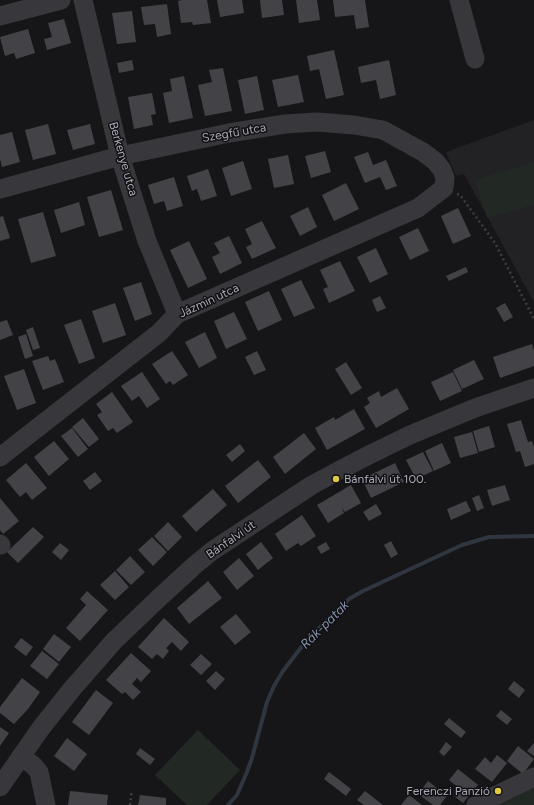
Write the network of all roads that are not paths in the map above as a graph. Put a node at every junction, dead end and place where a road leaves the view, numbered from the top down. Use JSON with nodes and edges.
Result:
{"nodes":[{"id":1,"x":61,"y":0,"type":"edge"},
{"id":2,"x":83,"y":0,"type":"edge"},
{"id":3,"x":459,"y":0,"type":"edge"},
{"id":4,"x":0,"y":16,"type":"edge"},
{"id":5,"x":475,"y":59,"type":"dead end"},
{"id":6,"x":120,"y":156,"type":"junction"},
{"id":7,"x":444,"y":188,"type":"joint"},
{"id":8,"x":0,"y":189,"type":"edge"},
{"id":9,"x":177,"y":314,"type":"junction"},
{"id":10,"x":534,"y":388,"type":"edge"},
{"id":11,"x":0,"y":457,"type":"edge"},
{"id":12,"x":21,"y":756,"type":"junction"},
{"id":13,"x":534,"y":776,"type":"edge"},
{"id":14,"x":0,"y":787,"type":"edge"},
{"id":15,"x":46,"y":805,"type":"edge"},
{"id":16,"x":476,"y":805,"type":"edge"}],
"edges":[{"from":1,"to":4,"type":"street"},
{"from":2,"to":6,"type":"street","name":"Berkenye utca"},
{"from":3,"to":5,"type":"street"},
{"from":6,"to":7,"type":"street","name":"Szegfű utca"},
{"from":6,"to":8,"type":"street","name":"Szegfű utca"},
{"from":6,"to":9,"type":"street","name":"Berkenye utca"},
{"from":7,"to":9,"type":"street","name":"Jázmin utca"},
{"from":9,"to":11,"type":"street","name":"Jázmin utca"},
{"from":10,"to":12,"type":"street","name":"Bánfalvi út"},
{"from":12,"to":14,"type":"street","name":"Bánfalvi út"},
{"from":12,"to":15,"type":"street"},
{"from":13,"to":16,"type":"street"}]}
